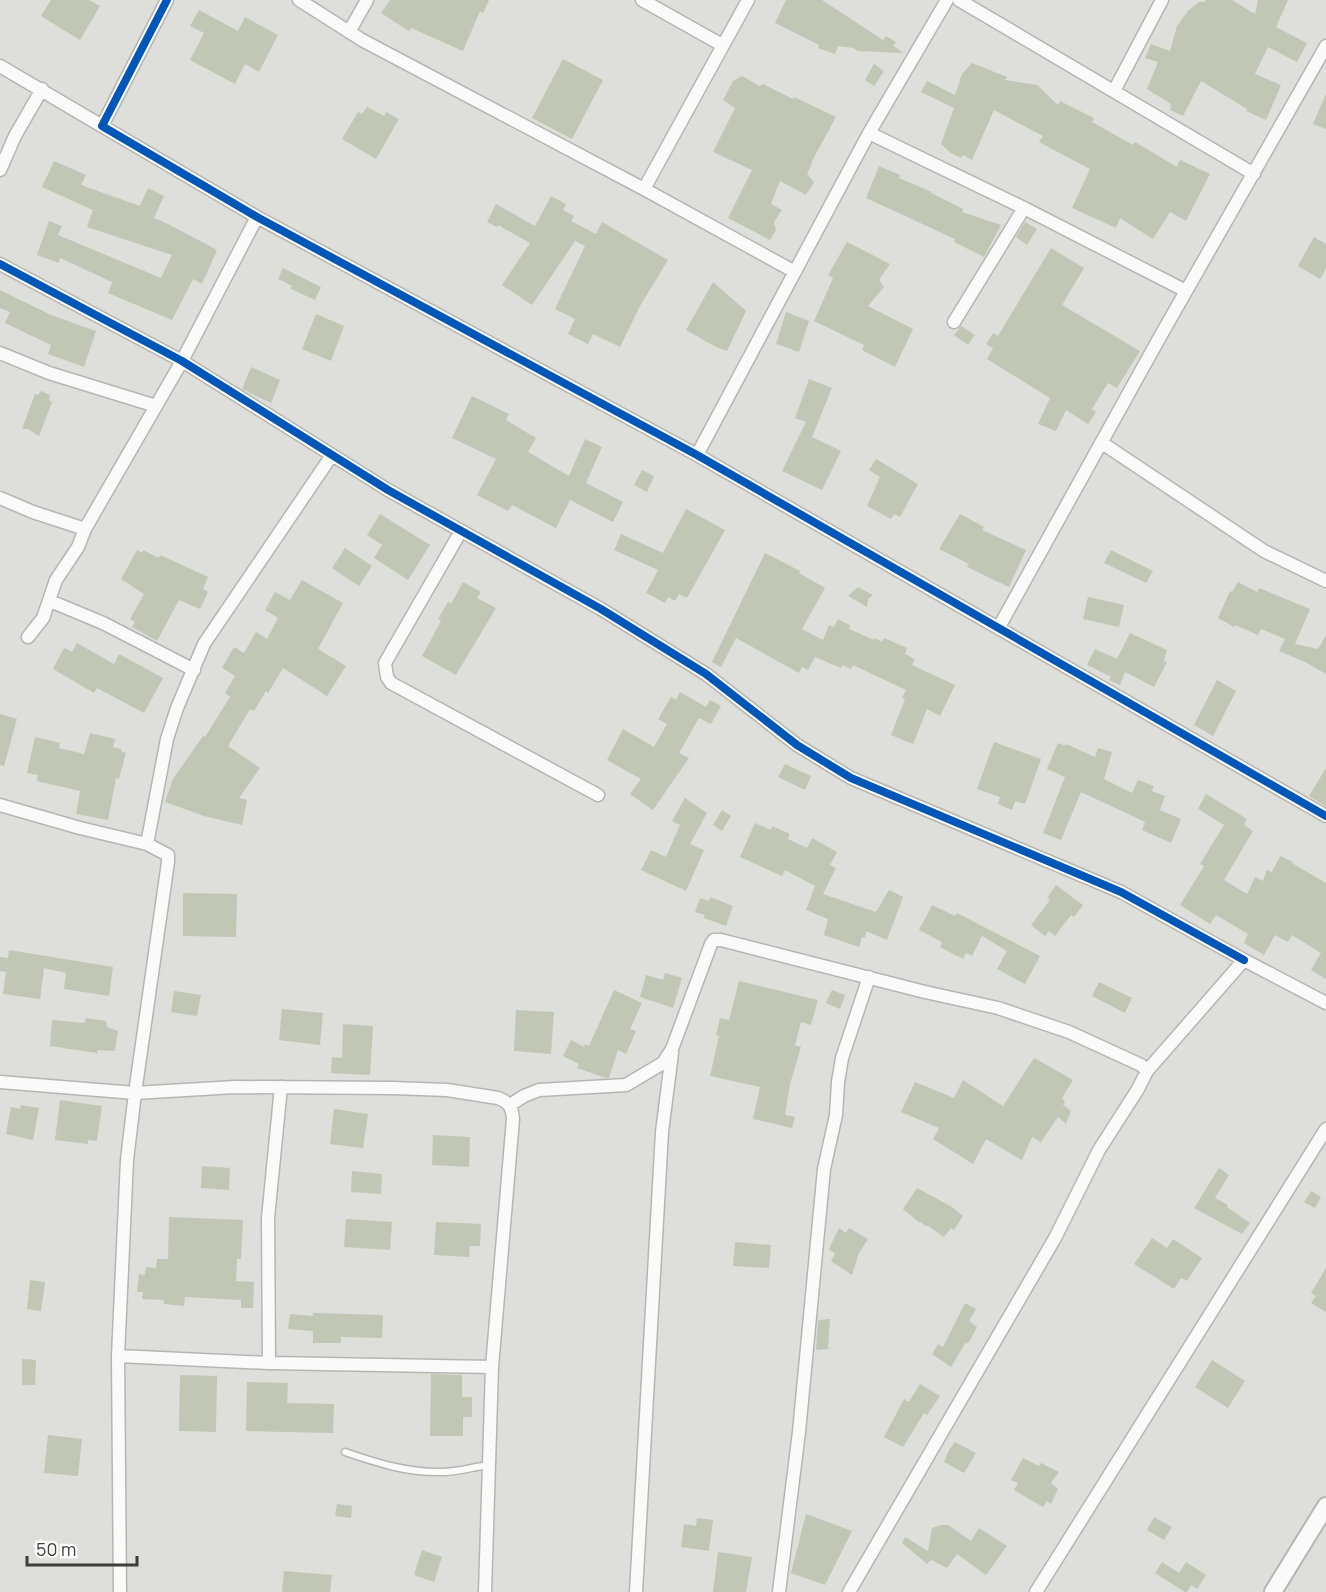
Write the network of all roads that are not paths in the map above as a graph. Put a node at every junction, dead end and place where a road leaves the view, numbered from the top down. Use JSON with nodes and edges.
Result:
{"nodes":[{"id":1,"x":167,"y":0,"type":"edge"},
{"id":2,"x":299,"y":0,"type":"edge"},
{"id":3,"x":367,"y":0,"type":"edge"},
{"id":4,"x":642,"y":0,"type":"edge"},
{"id":5,"x":748,"y":0,"type":"edge"},
{"id":6,"x":947,"y":0,"type":"edge"},
{"id":7,"x":959,"y":0,"type":"edge"},
{"id":8,"x":1162,"y":0,"type":"edge"},
{"id":9,"x":349,"y":32,"type":"junction"},
{"id":10,"x":722,"y":45,"type":"junction"},
{"id":11,"x":1325,"y":49,"type":"edge"},
{"id":12,"x":0,"y":66,"type":"edge"},
{"id":13,"x":42,"y":89,"type":"junction"},
{"id":14,"x":1114,"y":91,"type":"junction"},
{"id":15,"x":102,"y":126,"type":"junction"},
{"id":16,"x":869,"y":133,"type":"junction"},
{"id":17,"x":0,"y":171,"type":"edge"},
{"id":18,"x":1254,"y":174,"type":"junction"},
{"id":19,"x":644,"y":189,"type":"junction"},
{"id":20,"x":1024,"y":208,"type":"junction"},
{"id":21,"x":257,"y":217,"type":"junction"},
{"id":22,"x":0,"y":264,"type":"edge"},
{"id":23,"x":795,"y":272,"type":"junction"},
{"id":24,"x":1186,"y":291,"type":"junction"},
{"id":25,"x":954,"y":322,"type":"dead end"},
{"id":26,"x":0,"y":353,"type":"edge"},
{"id":27,"x":182,"y":361,"type":"junction"},
{"id":28,"x":156,"y":406,"type":"junction"},
{"id":29,"x":1102,"y":443,"type":"junction"},
{"id":30,"x":332,"y":455,"type":"junction"},
{"id":31,"x":697,"y":455,"type":"junction"},
{"id":32,"x":0,"y":498,"type":"edge"},
{"id":33,"x":84,"y":529,"type":"junction"},
{"id":34,"x":461,"y":531,"type":"junction"},
{"id":35,"x":1326,"y":580,"type":"edge"},
{"id":36,"x":50,"y":601,"type":"junction"},
{"id":37,"x":999,"y":627,"type":"junction"},
{"id":38,"x":28,"y":637,"type":"dead end"},
{"id":39,"x":194,"y":670,"type":"junction"},
{"id":40,"x":598,"y":795,"type":"dead end"},
{"id":41,"x":0,"y":805,"type":"edge"},
{"id":42,"x":1326,"y":816,"type":"edge"},
{"id":43,"x":147,"y":844,"type":"junction"},
{"id":44,"x":1244,"y":960,"type":"junction"},
{"id":45,"x":869,"y":977,"type":"junction"},
{"id":46,"x":1326,"y":1003,"type":"edge"},
{"id":47,"x":672,"y":1049,"type":"junction"},
{"id":48,"x":1147,"y":1071,"type":"junction"},
{"id":49,"x":0,"y":1082,"type":"edge"},
{"id":50,"x":281,"y":1087,"type":"junction"},
{"id":51,"x":135,"y":1093,"type":"junction"},
{"id":52,"x":510,"y":1105,"type":"junction"},
{"id":53,"x":1326,"y":1129,"type":"edge"},
{"id":54,"x":118,"y":1356,"type":"junction"},
{"id":55,"x":269,"y":1363,"type":"junction"},
{"id":56,"x":492,"y":1367,"type":"junction"},
{"id":57,"x":345,"y":1452,"type":"dead end"},
{"id":58,"x":489,"y":1464,"type":"junction"},
{"id":59,"x":1326,"y":1506,"type":"edge"},
{"id":60,"x":120,"y":1592,"type":"edge"},
{"id":61,"x":485,"y":1592,"type":"edge"},
{"id":62,"x":636,"y":1592,"type":"edge"},
{"id":63,"x":779,"y":1592,"type":"edge"},
{"id":64,"x":849,"y":1592,"type":"edge"},
{"id":65,"x":1036,"y":1592,"type":"edge"},
{"id":66,"x":1273,"y":1592,"type":"edge"}],
"edges":[{"from":1,"to":15,"type":"street"},
{"from":2,"to":9,"type":"street"},
{"from":3,"to":9,"type":"street"},
{"from":4,"to":10,"type":"street"},
{"from":5,"to":10,"type":"street"},
{"from":6,"to":16,"type":"street"},
{"from":7,"to":14,"type":"street"},
{"from":8,"to":14,"type":"street"},
{"from":9,"to":19,"type":"street"},
{"from":10,"to":19,"type":"street"},
{"from":11,"to":18,"type":"street"},
{"from":12,"to":13,"type":"street"},
{"from":13,"to":15,"type":"street"},
{"from":13,"to":17,"type":"street"},
{"from":14,"to":18,"type":"street"},
{"from":15,"to":21,"type":"street"},
{"from":16,"to":20,"type":"street"},
{"from":16,"to":23,"type":"street"},
{"from":18,"to":24,"type":"street"},
{"from":19,"to":23,"type":"street"},
{"from":20,"to":24,"type":"street"},
{"from":20,"to":25,"type":"street"},
{"from":21,"to":27,"type":"street"},
{"from":21,"to":31,"type":"street"},
{"from":22,"to":27,"type":"street"},
{"from":23,"to":31,"type":"street"},
{"from":24,"to":29,"type":"street"},
{"from":26,"to":28,"type":"street"},
{"from":27,"to":28,"type":"street"},
{"from":27,"to":30,"type":"street"},
{"from":28,"to":33,"type":"street"},
{"from":29,"to":35,"type":"street"},
{"from":29,"to":37,"type":"street"},
{"from":30,"to":34,"type":"street"},
{"from":30,"to":39,"type":"street"},
{"from":31,"to":37,"type":"street"},
{"from":32,"to":33,"type":"street"},
{"from":33,"to":36,"type":"street"},
{"from":34,"to":40,"type":"street"},
{"from":34,"to":44,"type":"street"},
{"from":36,"to":38,"type":"street"},
{"from":36,"to":39,"type":"street"},
{"from":37,"to":42,"type":"street"},
{"from":39,"to":43,"type":"street"},
{"from":41,"to":43,"type":"street"},
{"from":43,"to":51,"type":"street"},
{"from":44,"to":46,"type":"street"},
{"from":44,"to":48,"type":"street"},
{"from":45,"to":47,"type":"street"},
{"from":45,"to":48,"type":"street"},
{"from":45,"to":63,"type":"street"},
{"from":47,"to":52,"type":"street"},
{"from":47,"to":62,"type":"street"},
{"from":48,"to":64,"type":"street"},
{"from":49,"to":51,"type":"street"},
{"from":50,"to":51,"type":"street"},
{"from":50,"to":52,"type":"street"},
{"from":50,"to":55,"type":"street"},
{"from":51,"to":54,"type":"street"},
{"from":52,"to":56,"type":"street"},
{"from":53,"to":65,"type":"street"},
{"from":54,"to":55,"type":"street"},
{"from":54,"to":60,"type":"street"},
{"from":55,"to":56,"type":"street"},
{"from":56,"to":58,"type":"street"},
{"from":57,"to":58,"type":"lane"},
{"from":58,"to":61,"type":"street"},
{"from":59,"to":66,"type":"street"}]}
